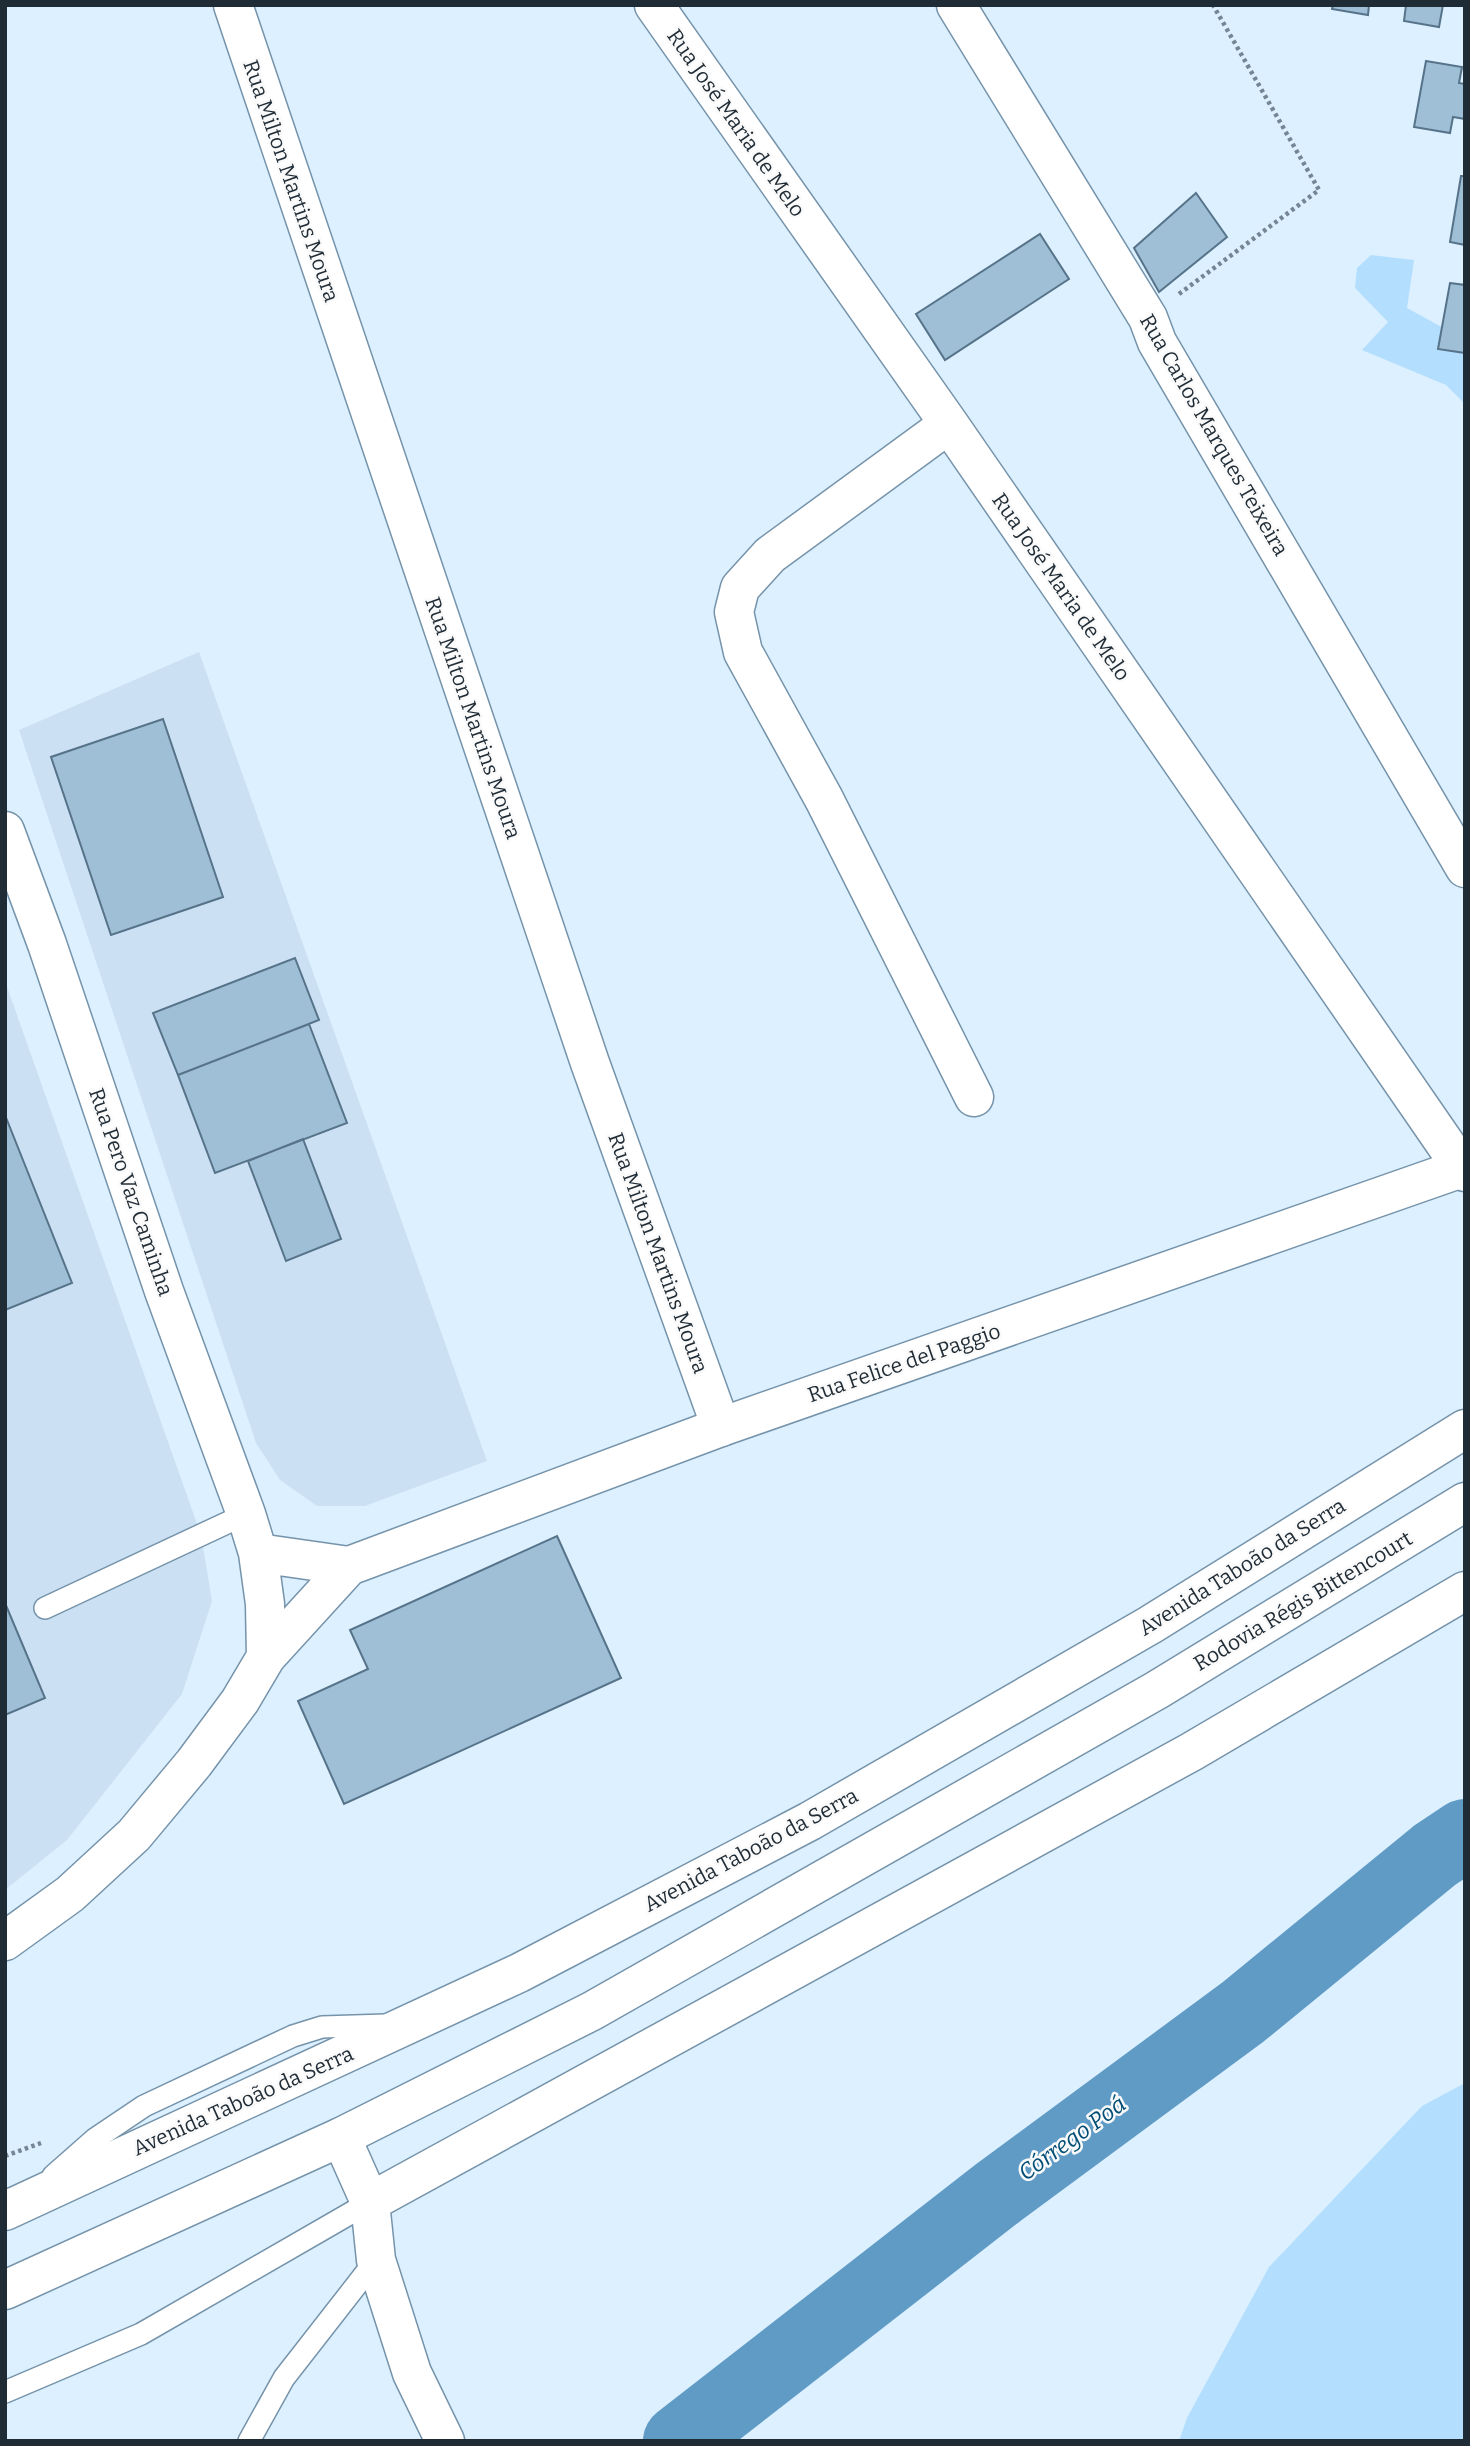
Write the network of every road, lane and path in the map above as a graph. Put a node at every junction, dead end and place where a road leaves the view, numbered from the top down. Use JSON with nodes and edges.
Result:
{"nodes":[{"id":1,"x":233,"y":5,"type":"edge"},
{"id":2,"x":654,"y":5,"type":"edge"},
{"id":3,"x":956,"y":5,"type":"edge"},
{"id":4,"x":1213,"y":5,"type":"edge"},
{"id":5,"x":1147,"y":318,"type":"junction"},
{"id":6,"x":949,"y":424,"type":"junction"},
{"id":7,"x":1455,"y":825,"type":"edge"},
{"id":8,"x":5,"y":832,"type":"edge"},
{"id":9,"x":1465,"y":868,"type":"edge"},
{"id":10,"x":974,"y":1097,"type":"dead end"},
{"id":11,"x":1463,"y":1170,"type":"edge"},
{"id":12,"x":721,"y":1427,"type":"junction"},
{"id":13,"x":1465,"y":1429,"type":"edge"},
{"id":14,"x":1457,"y":1507,"type":"edge"},
{"id":15,"x":246,"y":1514,"type":"junction"},
{"id":16,"x":258,"y":1553,"type":"junction"},
{"id":17,"x":349,"y":1566,"type":"junction"},
{"id":18,"x":1465,"y":1591,"type":"edge"},
{"id":19,"x":45,"y":1608,"type":"dead end"},
{"id":20,"x":266,"y":1657,"type":"junction"},
{"id":21,"x":5,"y":1941,"type":"edge"},
{"id":22,"x":341,"y":2137,"type":"junction"},
{"id":23,"x":370,"y":2202,"type":"junction"},
{"id":24,"x":11,"y":2209,"type":"edge"},
{"id":25,"x":376,"y":2260,"type":"junction"},
{"id":26,"x":5,"y":2290,"type":"edge"},
{"id":27,"x":5,"y":2392,"type":"edge"},
{"id":28,"x":249,"y":2441,"type":"edge"},
{"id":29,"x":445,"y":2441,"type":"edge"}],
"edges":[{"from":1,"to":12,"type":"main road","name":"Rua Milton Martins Moura"},
{"from":2,"to":6,"type":"main road","name":"Rua José Maria de Melo"},
{"from":3,"to":5,"type":"main road","name":"Rua Carlos Marques Teixeira"},
{"from":4,"to":5,"type":"path"},
{"from":5,"to":7,"type":"main road","name":"Rua Carlos Marques Teixeira"},
{"from":6,"to":10,"type":"main road"},
{"from":6,"to":11,"type":"main road","name":"Rua José Maria de Melo"},
{"from":7,"to":9,"type":"main road","name":"Rua Carlos Marques Teixeira"},
{"from":8,"to":15,"type":"main road","name":"Rua Pero Vaz Caminha"},
{"from":11,"to":12,"type":"main road","name":"Rua Felice del Paggio"},
{"from":12,"to":17,"type":"main road","name":"Rua Felice del Paggio"},
{"from":13,"to":24,"type":"main road","name":"Avenida Taboão da Serra"},
{"from":14,"to":22,"type":"main road","name":"Rodovia Régis Bittencourt"},
{"from":15,"to":16,"type":"main road","name":"Rua Pero Vaz Caminha"},
{"from":15,"to":19,"type":"lane"},
{"from":16,"to":17,"type":"main road"},
{"from":16,"to":20,"type":"main road","name":"Rua Pero Vaz Caminha"},
{"from":17,"to":20,"type":"main road"},
{"from":18,"to":23,"type":"main road"},
{"from":20,"to":21,"type":"main road"},
{"from":22,"to":23,"type":"main road"},
{"from":22,"to":26,"type":"main road"},
{"from":23,"to":25,"type":"main road"},
{"from":23,"to":27,"type":"lane"},
{"from":25,"to":28,"type":"lane"},
{"from":25,"to":29,"type":"main road"}]}
